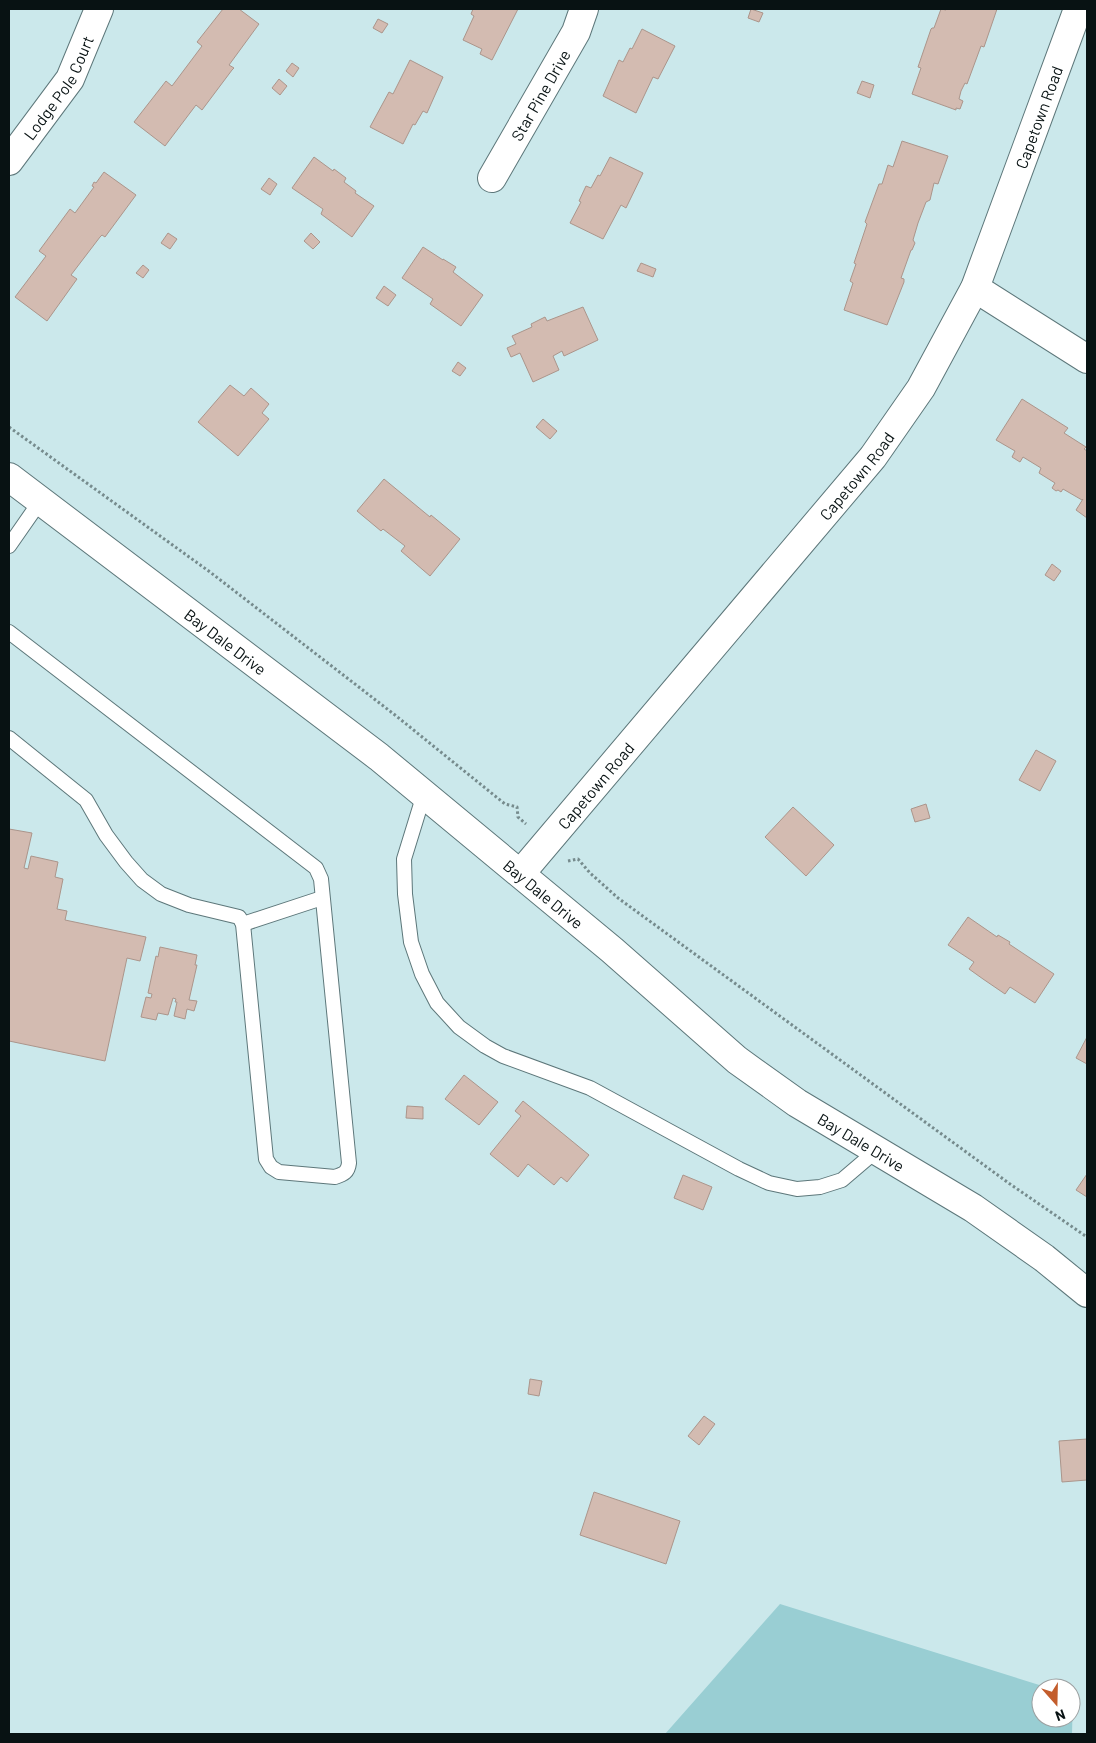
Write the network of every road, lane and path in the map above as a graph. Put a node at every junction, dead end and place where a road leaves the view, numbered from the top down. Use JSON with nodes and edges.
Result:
{"nodes":[{"id":1,"x":99,"y":9,"type":"edge"},
{"id":2,"x":584,"y":9,"type":"edge"},
{"id":3,"x":1078,"y":9,"type":"edge"},
{"id":4,"x":9,"y":162,"type":"edge"},
{"id":5,"x":492,"y":178,"type":"dead end"},
{"id":6,"x":975,"y":288,"type":"junction"},
{"id":7,"x":1087,"y":359,"type":"edge"},
{"id":8,"x":9,"y":477,"type":"edge"},
{"id":9,"x":41,"y":500,"type":"junction"},
{"id":10,"x":9,"y":546,"type":"edge"},
{"id":11,"x":9,"y":632,"type":"edge"},
{"id":12,"x":9,"y":738,"type":"edge"},
{"id":13,"x":424,"y":794,"type":"junction"},
{"id":14,"x":521,"y":873,"type":"junction"},
{"id":15,"x":322,"y":898,"type":"junction"},
{"id":16,"x":243,"y":924,"type":"junction"},
{"id":17,"x":876,"y":1151,"type":"junction"},
{"id":18,"x":1087,"y":1293,"type":"edge"}],
"edges":[{"from":1,"to":4,"type":"street","name":"Lodge Pole Court"},
{"from":2,"to":5,"type":"street","name":"Star Pine Drive"},
{"from":3,"to":6,"type":"street","name":"Capetown Road"},
{"from":6,"to":7,"type":"street"},
{"from":6,"to":14,"type":"street","name":"Capetown Road"},
{"from":8,"to":9,"type":"street","name":"Bay Dale Drive"},
{"from":9,"to":10,"type":"lane"},
{"from":9,"to":13,"type":"street","name":"Bay Dale Drive"},
{"from":11,"to":15,"type":"lane"},
{"from":12,"to":16,"type":"lane"},
{"from":13,"to":14,"type":"street","name":"Bay Dale Drive"},
{"from":13,"to":17,"type":"lane"},
{"from":14,"to":17,"type":"street","name":"Bay Dale Drive"},
{"from":15,"to":16,"type":"lane"},
{"from":15,"to":16,"type":"lane"},
{"from":17,"to":18,"type":"street","name":"Bay Dale Drive"}]}
